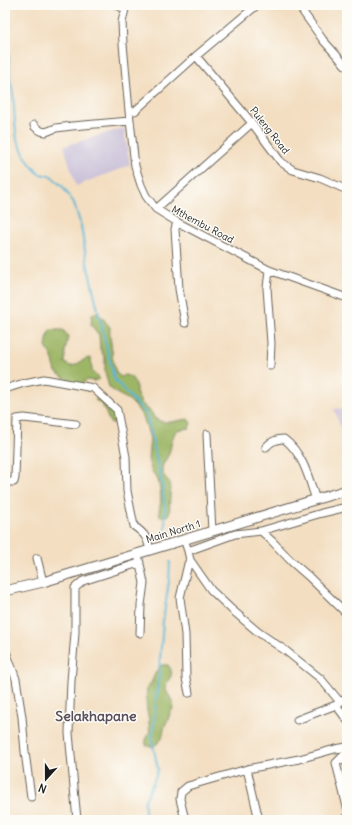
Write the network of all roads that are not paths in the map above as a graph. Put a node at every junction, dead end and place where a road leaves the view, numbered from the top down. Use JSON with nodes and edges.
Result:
{"nodes":[{"id":1,"x":117,"y":5,"type":"edge"},
{"id":2,"x":257,"y":5,"type":"edge"},
{"id":3,"x":298,"y":5,"type":"edge"},
{"id":4,"x":126,"y":7,"type":"edge"},
{"id":5,"x":196,"y":56,"type":"junction"},
{"id":6,"x":347,"y":67,"type":"edge"},
{"id":7,"x":129,"y":111,"type":"junction"},
{"id":8,"x":130,"y":121,"type":"junction"},
{"id":9,"x":252,"y":123,"type":"junction"},
{"id":10,"x":34,"y":125,"type":"dead end"},
{"id":11,"x":347,"y":190,"type":"edge"},
{"id":12,"x":156,"y":209,"type":"junction"},
{"id":13,"x":177,"y":222,"type":"junction"},
{"id":14,"x":269,"y":270,"type":"junction"},
{"id":15,"x":347,"y":298,"type":"edge"},
{"id":16,"x":185,"y":323,"type":"dead end"},
{"id":17,"x":270,"y":366,"type":"dead end"},
{"id":18,"x":5,"y":389,"type":"edge"},
{"id":19,"x":76,"y":424,"type":"dead end"},
{"id":20,"x":208,"y":434,"type":"dead end"},
{"id":21,"x":266,"y":447,"type":"dead end"},
{"id":22,"x":5,"y":482,"type":"edge"},
{"id":23,"x":347,"y":490,"type":"edge"},
{"id":24,"x":316,"y":500,"type":"junction"},
{"id":25,"x":347,"y":506,"type":"edge"},
{"id":26,"x":212,"y":531,"type":"junction"},
{"id":27,"x":261,"y":532,"type":"junction"},
{"id":28,"x":184,"y":539,"type":"junction"},
{"id":29,"x":150,"y":550,"type":"junction"},
{"id":30,"x":188,"y":551,"type":"junction"},
{"id":31,"x":139,"y":553,"type":"junction"},
{"id":32,"x":37,"y":558,"type":"dead end"},
{"id":33,"x":190,"y":560,"type":"junction"},
{"id":34,"x":139,"y":563,"type":"junction"},
{"id":35,"x":43,"y":582,"type":"junction"},
{"id":36,"x":5,"y":591,"type":"edge"},
{"id":37,"x":347,"y":614,"type":"edge"},
{"id":38,"x":140,"y":633,"type":"dead end"},
{"id":39,"x":5,"y":649,"type":"edge"},
{"id":40,"x":188,"y":693,"type":"dead end"},
{"id":41,"x":341,"y":702,"type":"edge"},
{"id":42,"x":296,"y":720,"type":"dead end"},
{"id":43,"x":347,"y":720,"type":"edge"},
{"id":44,"x":347,"y":748,"type":"edge"},
{"id":45,"x":347,"y":752,"type":"edge"},
{"id":46,"x":344,"y":760,"type":"edge"},
{"id":47,"x":247,"y":769,"type":"junction"},
{"id":48,"x":31,"y":797,"type":"dead end"},
{"id":49,"x":347,"y":807,"type":"edge"},
{"id":50,"x":347,"y":817,"type":"edge"},
{"id":51,"x":77,"y":820,"type":"edge"},
{"id":52,"x":185,"y":820,"type":"edge"},
{"id":53,"x":259,"y":820,"type":"edge"},
{"id":54,"x":346,"y":820,"type":"edge"}],
"edges":[{"from":1,"to":4,"type":"street"},
{"from":2,"to":5,"type":"street"},
{"from":3,"to":6,"type":"street"},
{"from":4,"to":7,"type":"street","name":"Mthembu Road"},
{"from":5,"to":7,"type":"street"},
{"from":5,"to":9,"type":"street","name":"Puleng Road"},
{"from":7,"to":8,"type":"street","name":"Mthembu Road"},
{"from":8,"to":10,"type":"street"},
{"from":8,"to":12,"type":"street","name":"Mthembu Road"},
{"from":9,"to":11,"type":"street","name":"Puleng Road"},
{"from":9,"to":12,"type":"street"},
{"from":12,"to":13,"type":"street","name":"Mthembu Road"},
{"from":13,"to":14,"type":"street","name":"Mthembu Road"},
{"from":13,"to":16,"type":"street"},
{"from":14,"to":15,"type":"street","name":"Mthembu Road"},
{"from":14,"to":17,"type":"street"},
{"from":18,"to":29,"type":"street"},
{"from":19,"to":22,"type":"street"},
{"from":20,"to":26,"type":"street"},
{"from":21,"to":24,"type":"street"},
{"from":23,"to":24,"type":"main road","name":"Main North 1"},
{"from":24,"to":26,"type":"main road","name":"Main North 1"},
{"from":25,"to":27,"type":"street"},
{"from":26,"to":28,"type":"main road","name":"Main North 1"},
{"from":27,"to":30,"type":"street"},
{"from":27,"to":37,"type":"street"},
{"from":28,"to":29,"type":"main road","name":"Main North 1"},
{"from":28,"to":30,"type":"street"},
{"from":29,"to":31,"type":"main road","name":"Main North 1"},
{"from":30,"to":33,"type":"street"},
{"from":31,"to":34,"type":"street"},
{"from":31,"to":35,"type":"main road","name":"Main North 1"},
{"from":32,"to":35,"type":"street"},
{"from":33,"to":40,"type":"street"},
{"from":33,"to":41,"type":"street"},
{"from":34,"to":38,"type":"street"},
{"from":34,"to":51,"type":"street"},
{"from":35,"to":36,"type":"main road","name":"Main North 1"},
{"from":39,"to":48,"type":"street"},
{"from":41,"to":42,"type":"street"},
{"from":41,"to":43,"type":"street"},
{"from":44,"to":47,"type":"street"},
{"from":45,"to":46,"type":"street"},
{"from":46,"to":49,"type":"street"},
{"from":47,"to":52,"type":"street"},
{"from":47,"to":53,"type":"street"},
{"from":50,"to":54,"type":"street"}]}
